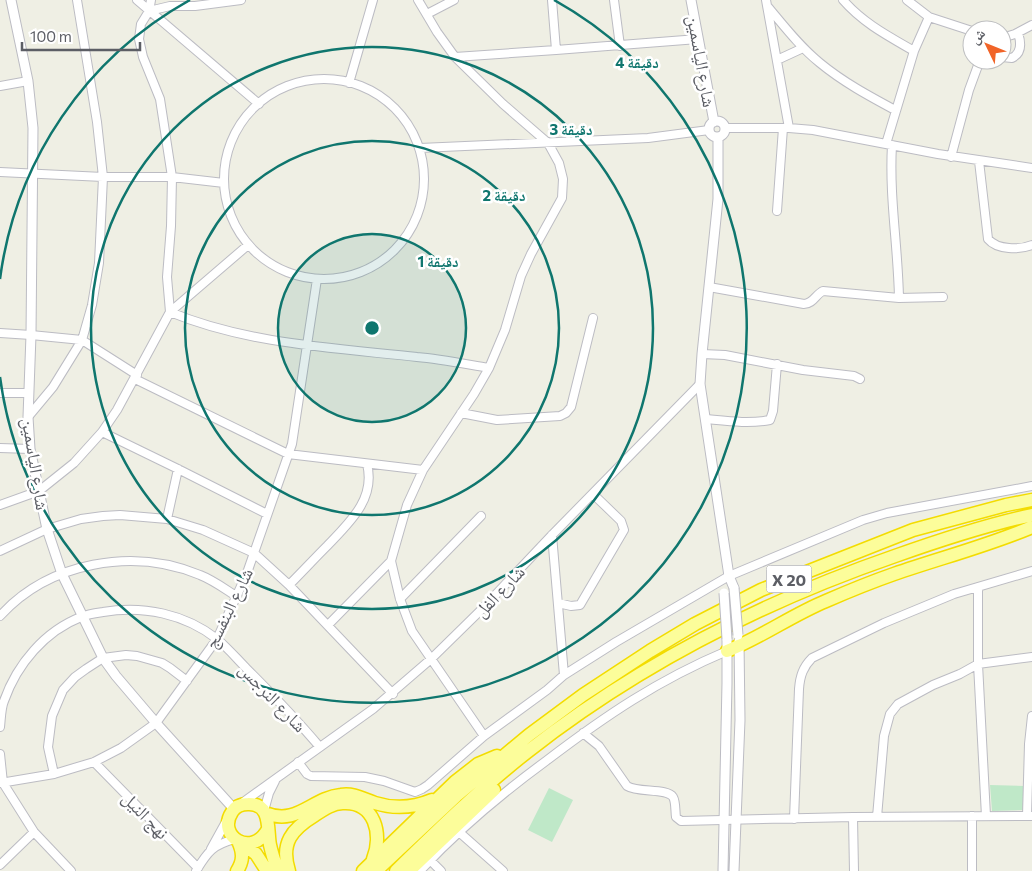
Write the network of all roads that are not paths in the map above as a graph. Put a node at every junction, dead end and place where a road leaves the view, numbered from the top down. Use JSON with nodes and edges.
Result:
{"nodes":[{"id":1,"x":11,"y":0,"type":"edge"},
{"id":2,"x":77,"y":0,"type":"edge"},
{"id":3,"x":137,"y":0,"type":"edge"},
{"id":4,"x":151,"y":0,"type":"edge"},
{"id":5,"x":241,"y":0,"type":"edge"},
{"id":6,"x":373,"y":0,"type":"edge"},
{"id":7,"x":418,"y":0,"type":"edge"},
{"id":8,"x":454,"y":0,"type":"edge"},
{"id":9,"x":552,"y":0,"type":"edge"},
{"id":10,"x":614,"y":0,"type":"edge"},
{"id":11,"x":691,"y":0,"type":"edge"},
{"id":12,"x":843,"y":0,"type":"edge"},
{"id":13,"x":907,"y":0,"type":"edge"},
{"id":14,"x":767,"y":3,"type":"edge"},
{"id":15,"x":149,"y":11,"type":"junction"},
{"id":16,"x":427,"y":14,"type":"junction"},
{"id":17,"x":929,"y":17,"type":"junction"},
{"id":18,"x":1032,"y":25,"type":"edge"},
{"id":19,"x":962,"y":28,"type":"edge"},
{"id":20,"x":1018,"y":33,"type":"junction"},
{"id":21,"x":1012,"y":35,"type":"edge"},
{"id":22,"x":698,"y":39,"type":"junction"},
{"id":23,"x":620,"y":46,"type":"junction"},
{"id":24,"x":803,"y":48,"type":"junction"},
{"id":25,"x":556,"y":50,"type":"junction"},
{"id":26,"x":914,"y":51,"type":"junction"},
{"id":27,"x":455,"y":57,"type":"junction"},
{"id":28,"x":1012,"y":58,"type":"edge"},
{"id":29,"x":778,"y":60,"type":"junction"},
{"id":30,"x":977,"y":70,"type":"edge"},
{"id":31,"x":28,"y":81,"type":"junction"},
{"id":32,"x":350,"y":82,"type":"junction"},
{"id":33,"x":0,"y":86,"type":"edge"},
{"id":34,"x":259,"y":104,"type":"junction"},
{"id":35,"x":895,"y":110,"type":"junction"},
{"id":36,"x":714,"y":122,"type":"junction"},
{"id":37,"x":725,"y":128,"type":"junction"},
{"id":38,"x":786,"y":128,"type":"junction"},
{"id":39,"x":709,"y":130,"type":"junction"},
{"id":40,"x":718,"y":137,"type":"junction"},
{"id":41,"x":548,"y":143,"type":"junction"},
{"id":42,"x":889,"y":144,"type":"junction"},
{"id":43,"x":420,"y":148,"type":"junction"},
{"id":44,"x":951,"y":157,"type":"junction"},
{"id":45,"x":979,"y":161,"type":"junction"},
{"id":46,"x":1032,"y":168,"type":"edge"},
{"id":47,"x":0,"y":172,"type":"edge"},
{"id":48,"x":34,"y":174,"type":"junction"},
{"id":49,"x":104,"y":176,"type":"junction"},
{"id":50,"x":172,"y":177,"type":"junction"},
{"id":51,"x":224,"y":184,"type":"junction"},
{"id":52,"x":777,"y":210,"type":"dead end"},
{"id":53,"x":248,"y":245,"type":"junction"},
{"id":54,"x":1032,"y":245,"type":"edge"},
{"id":55,"x":317,"y":279,"type":"junction"},
{"id":56,"x":709,"y":287,"type":"junction"},
{"id":57,"x":943,"y":297,"type":"dead end"},
{"id":58,"x":899,"y":298,"type":"junction"},
{"id":59,"x":170,"y":312,"type":"junction"},
{"id":60,"x":593,"y":318,"type":"dead end"},
{"id":61,"x":0,"y":333,"type":"edge"},
{"id":62,"x":31,"y":335,"type":"junction"},
{"id":63,"x":82,"y":340,"type":"junction"},
{"id":64,"x":307,"y":345,"type":"junction"},
{"id":65,"x":702,"y":354,"type":"junction"},
{"id":66,"x":777,"y":364,"type":"junction"},
{"id":67,"x":489,"y":368,"type":"junction"},
{"id":68,"x":136,"y":377,"type":"junction"},
{"id":69,"x":860,"y":379,"type":"dead end"},
{"id":70,"x":700,"y":384,"type":"junction"},
{"id":71,"x":0,"y":393,"type":"edge"},
{"id":72,"x":28,"y":393,"type":"junction"},
{"id":73,"x":461,"y":413,"type":"junction"},
{"id":74,"x":28,"y":417,"type":"junction"},
{"id":75,"x":705,"y":419,"type":"junction"},
{"id":76,"x":102,"y":432,"type":"junction"},
{"id":77,"x":0,"y":448,"type":"edge"},
{"id":78,"x":30,"y":449,"type":"junction"},
{"id":79,"x":288,"y":454,"type":"junction"},
{"id":80,"x":367,"y":464,"type":"junction"},
{"id":81,"x":178,"y":468,"type":"junction"},
{"id":82,"x":423,"y":470,"type":"junction"},
{"id":83,"x":1032,"y":486,"type":"edge"},
{"id":84,"x":39,"y":491,"type":"junction"},
{"id":85,"x":593,"y":494,"type":"junction"},
{"id":86,"x":1032,"y":500,"type":"edge"},
{"id":87,"x":0,"y":505,"type":"edge"},
{"id":88,"x":267,"y":514,"type":"junction"},
{"id":89,"x":1032,"y":515,"type":"edge"},
{"id":90,"x":481,"y":516,"type":"dead end"},
{"id":91,"x":167,"y":519,"type":"junction"},
{"id":92,"x":1032,"y":526,"type":"edge"},
{"id":93,"x":47,"y":529,"type":"junction"},
{"id":94,"x":552,"y":535,"type":"junction"},
{"id":95,"x":0,"y":551,"type":"edge"},
{"id":96,"x":254,"y":552,"type":"junction"},
{"id":97,"x":391,"y":561,"type":"junction"},
{"id":98,"x":1032,"y":571,"type":"edge"},
{"id":99,"x":62,"y":574,"type":"junction"},
{"id":100,"x":729,"y":576,"type":"junction"},
{"id":101,"x":289,"y":585,"type":"junction"},
{"id":102,"x":978,"y":587,"type":"junction"},
{"id":103,"x":236,"y":596,"type":"junction"},
{"id":104,"x":400,"y":599,"type":"junction"},
{"id":105,"x":558,"y":603,"type":"junction"},
{"id":106,"x":0,"y":616,"type":"edge"},
{"id":107,"x":82,"y":616,"type":"junction"},
{"id":108,"x":328,"y":625,"type":"junction"},
{"id":109,"x":217,"y":639,"type":"junction"},
{"id":110,"x":733,"y":643,"type":"junction"},
{"id":111,"x":1032,"y":657,"type":"edge"},
{"id":112,"x":103,"y":658,"type":"junction"},
{"id":113,"x":431,"y":659,"type":"junction"},
{"id":114,"x":978,"y":664,"type":"junction"},
{"id":115,"x":564,"y":675,"type":"junction"},
{"id":116,"x":187,"y":681,"type":"junction"},
{"id":117,"x":392,"y":694,"type":"junction"},
{"id":118,"x":604,"y":697,"type":"junction"},
{"id":119,"x":2,"y":701,"type":"edge"},
{"id":120,"x":1032,"y":716,"type":"edge"},
{"id":121,"x":156,"y":723,"type":"junction"},
{"id":122,"x":0,"y":727,"type":"edge"},
{"id":123,"x":583,"y":733,"type":"junction"},
{"id":124,"x":484,"y":736,"type":"junction"},
{"id":125,"x":319,"y":746,"type":"junction"},
{"id":126,"x":506,"y":752,"type":"junction"},
{"id":127,"x":0,"y":754,"type":"edge"},
{"id":128,"x":94,"y":762,"type":"junction"},
{"id":129,"x":298,"y":762,"type":"junction"},
{"id":130,"x":54,"y":774,"type":"junction"},
{"id":131,"x":280,"y":776,"type":"junction"},
{"id":132,"x":2,"y":783,"type":"edge"},
{"id":133,"x":442,"y":793,"type":"junction"},
{"id":134,"x":235,"y":810,"type":"junction"},
{"id":135,"x":264,"y":812,"type":"junction"},
{"id":136,"x":972,"y":816,"type":"junction"},
{"id":137,"x":986,"y":816,"type":"junction"},
{"id":138,"x":1030,"y":816,"type":"edge"},
{"id":139,"x":853,"y":817,"type":"junction"},
{"id":140,"x":877,"y":817,"type":"junction"},
{"id":141,"x":794,"y":819,"type":"junction"},
{"id":142,"x":723,"y":820,"type":"junction"},
{"id":143,"x":735,"y":820,"type":"junction"},
{"id":144,"x":268,"y":829,"type":"junction"},
{"id":145,"x":34,"y":832,"type":"junction"},
{"id":146,"x":459,"y":832,"type":"junction"},
{"id":147,"x":238,"y":841,"type":"junction"},
{"id":148,"x":209,"y":853,"type":"junction"},
{"id":149,"x":430,"y":860,"type":"junction"},
{"id":150,"x":0,"y":863,"type":"edge"},
{"id":151,"x":374,"y":866,"type":"edge"},
{"id":152,"x":197,"y":870,"type":"edge"},
{"id":153,"x":71,"y":871,"type":"edge"},
{"id":154,"x":237,"y":871,"type":"edge"},
{"id":155,"x":267,"y":871,"type":"edge"},
{"id":156,"x":278,"y":871,"type":"edge"},
{"id":157,"x":289,"y":871,"type":"edge"},
{"id":158,"x":363,"y":871,"type":"edge"},
{"id":159,"x":396,"y":871,"type":"edge"},
{"id":160,"x":409,"y":871,"type":"edge"},
{"id":161,"x":420,"y":871,"type":"edge"},
{"id":162,"x":441,"y":871,"type":"edge"},
{"id":163,"x":503,"y":871,"type":"edge"},
{"id":164,"x":722,"y":871,"type":"edge"},
{"id":165,"x":734,"y":871,"type":"edge"},
{"id":166,"x":854,"y":871,"type":"edge"},
{"id":167,"x":972,"y":871,"type":"edge"}],
"edges":[{"from":1,"to":31,"type":"street","name":"شارع الياسمين"},
{"from":2,"to":49,"type":"street"},
{"from":3,"to":15,"type":"street"},
{"from":4,"to":15,"type":"street"},
{"from":5,"to":15,"type":"street"},
{"from":6,"to":32,"type":"street"},
{"from":7,"to":16,"type":"street"},
{"from":8,"to":16,"type":"street"},
{"from":9,"to":25,"type":"street"},
{"from":10,"to":23,"type":"street"},
{"from":11,"to":22,"type":"street","name":"شارع الياسمين"},
{"from":12,"to":26,"type":"street"},
{"from":13,"to":17,"type":"street"},
{"from":14,"to":24,"type":"street"},
{"from":14,"to":29,"type":"street"},
{"from":15,"to":34,"type":"street"},
{"from":15,"to":50,"type":"street"},
{"from":16,"to":27,"type":"street"},
{"from":17,"to":19,"type":"street"},
{"from":17,"to":26,"type":"street"},
{"from":18,"to":20,"type":"street"},
{"from":20,"to":21,"type":"street"},
{"from":20,"to":28,"type":"street"},
{"from":22,"to":23,"type":"street"},
{"from":22,"to":36,"type":"street","name":"شارع الياسمين"},
{"from":23,"to":25,"type":"street"},
{"from":24,"to":29,"type":"street"},
{"from":24,"to":35,"type":"street"},
{"from":25,"to":27,"type":"street"},
{"from":26,"to":35,"type":"street"},
{"from":27,"to":41,"type":"street"},
{"from":29,"to":38,"type":"street"},
{"from":30,"to":44,"type":"street"},
{"from":31,"to":33,"type":"street"},
{"from":31,"to":48,"type":"street","name":"شارع الياسمين"},
{"from":32,"to":34,"type":"street"},
{"from":32,"to":43,"type":"street"},
{"from":34,"to":51,"type":"street"},
{"from":35,"to":42,"type":"street"},
{"from":36,"to":37,"type":"street"},
{"from":36,"to":39,"type":"street"},
{"from":37,"to":38,"type":"street"},
{"from":37,"to":40,"type":"street"},
{"from":38,"to":42,"type":"street"},
{"from":38,"to":52,"type":"street"},
{"from":39,"to":40,"type":"street"},
{"from":39,"to":41,"type":"street"},
{"from":40,"to":56,"type":"street"},
{"from":41,"to":43,"type":"street"},
{"from":41,"to":67,"type":"street"},
{"from":42,"to":44,"type":"street"},
{"from":42,"to":58,"type":"street"},
{"from":43,"to":55,"type":"street"},
{"from":44,"to":45,"type":"street"},
{"from":45,"to":46,"type":"street"},
{"from":45,"to":54,"type":"street"},
{"from":47,"to":48,"type":"street"},
{"from":48,"to":49,"type":"street"},
{"from":48,"to":62,"type":"street","name":"شارع الياسمين"},
{"from":49,"to":50,"type":"street"},
{"from":49,"to":63,"type":"street"},
{"from":50,"to":51,"type":"street"},
{"from":50,"to":59,"type":"street"},
{"from":51,"to":53,"type":"street"},
{"from":53,"to":55,"type":"street"},
{"from":53,"to":59,"type":"street"},
{"from":55,"to":64,"type":"street","name":"شارع البنفسج"},
{"from":56,"to":58,"type":"street"},
{"from":56,"to":65,"type":"street"},
{"from":57,"to":58,"type":"street"},
{"from":59,"to":64,"type":"street"},
{"from":59,"to":68,"type":"street"},
{"from":60,"to":73,"type":"street"},
{"from":61,"to":62,"type":"street"},
{"from":62,"to":63,"type":"street"},
{"from":62,"to":72,"type":"street","name":"شارع الياسمين"},
{"from":63,"to":68,"type":"street"},
{"from":63,"to":74,"type":"street"},
{"from":64,"to":67,"type":"street"},
{"from":64,"to":79,"type":"street","name":"شارع البنفسج"},
{"from":65,"to":66,"type":"street"},
{"from":65,"to":70,"type":"street"},
{"from":66,"to":69,"type":"street"},
{"from":66,"to":75,"type":"street"},
{"from":67,"to":73,"type":"street"},
{"from":68,"to":76,"type":"street"},
{"from":68,"to":79,"type":"street"},
{"from":70,"to":75,"type":"street"},
{"from":70,"to":85,"type":"street","name":"شارع الفل"},
{"from":71,"to":72,"type":"street"},
{"from":72,"to":74,"type":"street","name":"شارع الياسمين"},
{"from":73,"to":82,"type":"street"},
{"from":74,"to":78,"type":"street","name":"شارع الياسمين"},
{"from":75,"to":100,"type":"street"},
{"from":76,"to":81,"type":"street"},
{"from":76,"to":84,"type":"street"},
{"from":77,"to":78,"type":"street"},
{"from":78,"to":84,"type":"street","name":"شارع الياسمين"},
{"from":79,"to":80,"type":"street"},
{"from":79,"to":88,"type":"street","name":"شارع البنفسج"},
{"from":80,"to":82,"type":"street"},
{"from":80,"to":101,"type":"street"},
{"from":81,"to":88,"type":"street"},
{"from":81,"to":91,"type":"street"},
{"from":82,"to":97,"type":"street"},
{"from":83,"to":100,"type":"street"},
{"from":84,"to":87,"type":"street"},
{"from":84,"to":93,"type":"street","name":"شارع الياسمين"},
{"from":85,"to":94,"type":"street","name":"شارع الفل"},
{"from":85,"to":105,"type":"street"},
{"from":86,"to":126,"type":"highway","number":"X 20"},
{"from":88,"to":96,"type":"street","name":"شارع البنفسج"},
{"from":89,"to":118,"type":"highway","number":"X 20"},
{"from":90,"to":104,"type":"street"},
{"from":91,"to":93,"type":"street"},
{"from":91,"to":96,"type":"street"},
{"from":92,"to":110,"type":"highway"},
{"from":93,"to":95,"type":"street"},
{"from":93,"to":99,"type":"street","name":"شارع الياسمين"},
{"from":94,"to":105,"type":"street"},
{"from":94,"to":113,"type":"street","name":"شارع الفل"},
{"from":96,"to":101,"type":"street"},
{"from":96,"to":103,"type":"street","name":"شارع البنفسج"},
{"from":97,"to":104,"type":"street"},
{"from":97,"to":108,"type":"street"},
{"from":98,"to":102,"type":"street"},
{"from":99,"to":103,"type":"street"},
{"from":99,"to":106,"type":"street"},
{"from":99,"to":107,"type":"street","name":"شارع الياسمين"},
{"from":100,"to":110,"type":"street","bridge":true},
{"from":100,"to":110,"type":"street","bridge":true},
{"from":100,"to":115,"type":"street"},
{"from":101,"to":108,"type":"street"},
{"from":102,"to":114,"type":"street"},
{"from":102,"to":141,"type":"street"},
{"from":103,"to":109,"type":"street","name":"شارع البنفسج"},
{"from":104,"to":113,"type":"street"},
{"from":105,"to":115,"type":"street"},
{"from":107,"to":109,"type":"street","name":"شارع النرجس"},
{"from":107,"to":112,"type":"street","name":"شارع الياسمين"},
{"from":107,"to":119,"type":"street","name":"شارع النرجس"},
{"from":108,"to":117,"type":"street"},
{"from":109,"to":116,"type":"street","name":"شارع البنفسج"},
{"from":109,"to":125,"type":"street","name":"شارع النرجس"},
{"from":110,"to":123,"type":"street"},
{"from":110,"to":142,"type":"street"},
{"from":110,"to":143,"type":"street"},
{"from":111,"to":114,"type":"street"},
{"from":112,"to":116,"type":"street"},
{"from":112,"to":121,"type":"street","name":"شارع الياسمين"},
{"from":112,"to":130,"type":"street"},
{"from":113,"to":117,"type":"street","name":"شارع الفل"},
{"from":113,"to":124,"type":"street"},
{"from":114,"to":137,"type":"street"},
{"from":114,"to":140,"type":"street"},
{"from":115,"to":124,"type":"street"},
{"from":116,"to":121,"type":"street","name":"شارع البنفسج"},
{"from":117,"to":125,"type":"street","name":"شارع الفل"},
{"from":118,"to":159,"type":"highway","number":"X 20"},
{"from":118,"to":160,"type":"highway"},
{"from":119,"to":122,"type":"street","name":"شارع النرجس"},
{"from":120,"to":138,"type":"street"},
{"from":121,"to":128,"type":"street","name":"شارع البنفسج"},
{"from":121,"to":134,"type":"street","name":"شارع الياسمين"},
{"from":123,"to":142,"type":"street"},
{"from":123,"to":146,"type":"street"},
{"from":124,"to":129,"type":"street"},
{"from":125,"to":129,"type":"street","name":"شارع الفل"},
{"from":126,"to":133,"type":"highway"},
{"from":126,"to":151,"type":"highway","number":"X 20"},
{"from":127,"to":132,"type":"street"},
{"from":128,"to":130,"type":"street","name":"شارع البنفسج"},
{"from":128,"to":152,"type":"street","name":"نهج النيل"},
{"from":129,"to":131,"type":"street","name":"شارع الفل"},
{"from":130,"to":132,"type":"street","name":"شارع البنفسج"},
{"from":131,"to":134,"type":"street","name":"شارع الفل"},
{"from":131,"to":135,"type":"street"},
{"from":132,"to":145,"type":"street"},
{"from":133,"to":135,"type":"highway"},
{"from":133,"to":151,"type":"highway"},
{"from":134,"to":135,"type":"highway"},
{"from":134,"to":147,"type":"highway"},
{"from":134,"to":148,"type":"street"},
{"from":135,"to":144,"type":"highway"},
{"from":136,"to":137,"type":"street"},
{"from":136,"to":140,"type":"street"},
{"from":136,"to":167,"type":"street"},
{"from":137,"to":138,"type":"street"},
{"from":139,"to":140,"type":"street"},
{"from":139,"to":141,"type":"street"},
{"from":139,"to":166,"type":"street"},
{"from":141,"to":143,"type":"street"},
{"from":142,"to":143,"type":"street"},
{"from":142,"to":164,"type":"street"},
{"from":143,"to":165,"type":"street"},
{"from":144,"to":147,"type":"highway"},
{"from":144,"to":156,"type":"highway"},
{"from":145,"to":150,"type":"street"},
{"from":145,"to":153,"type":"street"},
{"from":146,"to":149,"type":"street"},
{"from":146,"to":163,"type":"street"},
{"from":147,"to":148,"type":"street"},
{"from":147,"to":154,"type":"highway"},
{"from":147,"to":155,"type":"highway"},
{"from":148,"to":152,"type":"street"},
{"from":149,"to":161,"type":"street"},
{"from":149,"to":162,"type":"street"},
{"from":151,"to":157,"type":"highway"},
{"from":151,"to":158,"type":"highway"}]}
